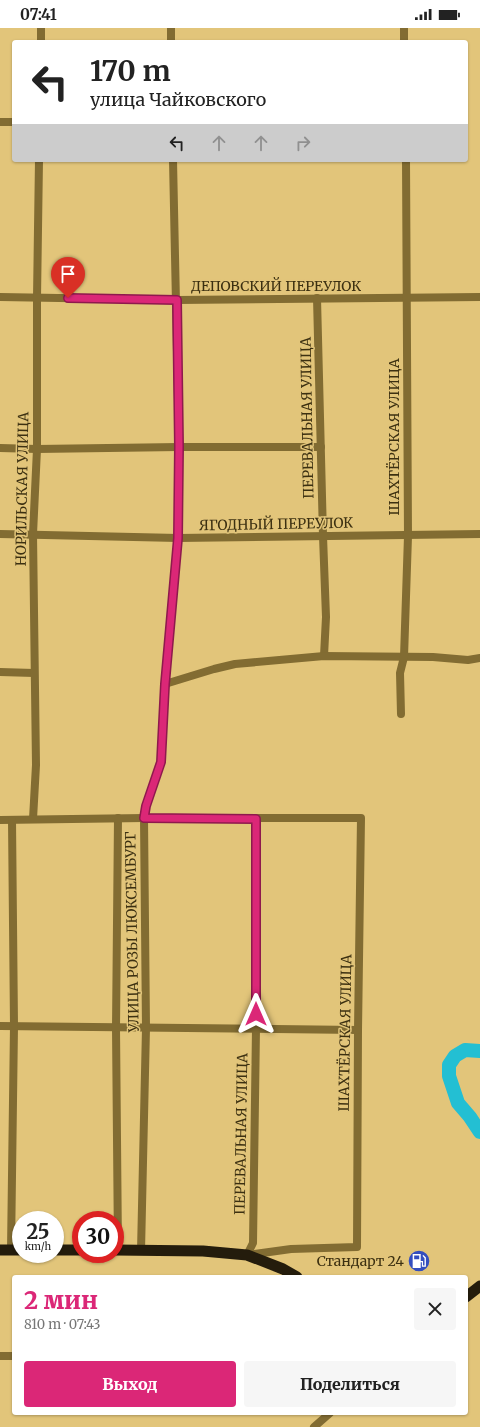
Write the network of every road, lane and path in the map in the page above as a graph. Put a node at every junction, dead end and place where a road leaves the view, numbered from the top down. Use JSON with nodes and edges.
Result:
{"nodes":[{"id":1,"x":41,"y":28,"type":"edge"},
{"id":2,"x":170,"y":28,"type":"edge"},
{"id":3,"x":404,"y":28,"type":"edge"},
{"id":4,"x":41,"y":40,"type":"edge"},
{"id":5,"x":171,"y":40,"type":"edge"},
{"id":6,"x":404,"y":40,"type":"edge"},
{"id":7,"x":0,"y":122,"type":"edge"},
{"id":8,"x":12,"y":122,"type":"edge"},
{"id":9,"x":39,"y":162,"type":"edge"},
{"id":10,"x":173,"y":162,"type":"edge"},
{"id":11,"x":406,"y":162,"type":"edge"},
{"id":12,"x":0,"y":297,"type":"edge"},
{"id":13,"x":480,"y":297,"type":"edge"},
{"id":14,"x":37,"y":298,"type":"junction"},
{"id":15,"x":317,"y":298,"type":"junction"},
{"id":16,"x":406,"y":298,"type":"junction"},
{"id":17,"x":177,"y":300,"type":"junction"},
{"id":18,"x":179,"y":447,"type":"junction"},
{"id":19,"x":321,"y":447,"type":"junction"},
{"id":20,"x":0,"y":448,"type":"edge"},
{"id":21,"x":37,"y":449,"type":"junction"},
{"id":22,"x":0,"y":534,"type":"edge"},
{"id":23,"x":33,"y":534,"type":"junction"},
{"id":24,"x":480,"y":534,"type":"edge"},
{"id":25,"x":323,"y":536,"type":"junction"},
{"id":26,"x":408,"y":536,"type":"junction"},
{"id":27,"x":178,"y":538,"type":"junction"},
{"id":28,"x":324,"y":656,"type":"junction"},
{"id":29,"x":404,"y":657,"type":"junction"},
{"id":30,"x":480,"y":658,"type":"edge"},
{"id":31,"x":0,"y":672,"type":"edge"},
{"id":32,"x":34,"y":673,"type":"junction"},
{"id":33,"x":165,"y":684,"type":"junction"},
{"id":34,"x":401,"y":714,"type":"dead end"},
{"id":35,"x":118,"y":818,"type":"junction"},
{"id":36,"x":144,"y":818,"type":"junction"},
{"id":37,"x":33,"y":819,"type":"junction"},
{"id":38,"x":256,"y":819,"type":"junction"},
{"id":39,"x":0,"y":820,"type":"edge"},
{"id":40,"x":12,"y":820,"type":"junction"},
{"id":41,"x":0,"y":1026,"type":"edge"},
{"id":42,"x":14,"y":1026,"type":"junction"},
{"id":43,"x":116,"y":1028,"type":"junction"},
{"id":44,"x":146,"y":1028,"type":"junction"},
{"id":45,"x":256,"y":1028,"type":"junction"},
{"id":46,"x":358,"y":1030,"type":"junction"},
{"id":47,"x":117,"y":1211,"type":"edge"},
{"id":48,"x":11,"y":1250,"type":"edge"},
{"id":49,"x":124,"y":1250,"type":"edge"},
{"id":50,"x":141,"y":1251,"type":"junction"},
{"id":51,"x":247,"y":1255,"type":"junction"},
{"id":52,"x":294,"y":1275,"type":"edge"},
{"id":53,"x":480,"y":1286,"type":"edge"},
{"id":54,"x":468,"y":1295,"type":"edge"},
{"id":55,"x":0,"y":1356,"type":"edge"},
{"id":56,"x":12,"y":1356,"type":"edge"},
{"id":57,"x":328,"y":1415,"type":"edge"},
{"id":58,"x":314,"y":1427,"type":"edge"}],
"edges":[{"from":1,"to":4,"type":"street"},
{"from":2,"to":5,"type":"street"},
{"from":3,"to":6,"type":"street"},
{"from":7,"to":8,"type":"street"},
{"from":9,"to":14,"type":"street","name":"НОРИЛЬСКАЯ УЛИЦА"},
{"from":10,"to":17,"type":"street","name":"УЛИЦА РОЗЫ ЛЮКСЕМБУРГ"},
{"from":11,"to":16,"type":"street","name":"ШАХТЁРСКАЯ УЛИЦА"},
{"from":12,"to":14,"type":"street","name":"ДЕПОВСКИЙ ПЕРЕУЛОК"},
{"from":13,"to":16,"type":"street","name":"ДЕПОВСКИЙ ПЕРЕУЛОК"},
{"from":14,"to":17,"type":"street","name":"ДЕПОВСКИЙ ПЕРЕУЛОК"},
{"from":14,"to":21,"type":"street","name":"НОРИЛЬСКАЯ УЛИЦА"},
{"from":15,"to":16,"type":"street","name":"ДЕПОВСКИЙ ПЕРЕУЛОК"},
{"from":15,"to":17,"type":"street","name":"ДЕПОВСКИЙ ПЕРЕУЛОК"},
{"from":15,"to":19,"type":"street","name":"ПЕРЕВАЛЬНАЯ УЛИЦА"},
{"from":16,"to":26,"type":"street","name":"ШАХТЁРСКАЯ УЛИЦА"},
{"from":17,"to":18,"type":"street","name":"УЛИЦА РОЗЫ ЛЮКСЕМБУРГ"},
{"from":18,"to":19,"type":"street"},
{"from":18,"to":21,"type":"street"},
{"from":18,"to":27,"type":"street","name":"УЛИЦА РОЗЫ ЛЮКСЕМБУРГ"},
{"from":19,"to":25,"type":"street","name":"ПЕРЕВАЛЬНАЯ УЛИЦА"},
{"from":20,"to":21,"type":"street"},
{"from":21,"to":23,"type":"street","name":"НОРИЛЬСКАЯ УЛИЦА"},
{"from":22,"to":23,"type":"street","name":"ЯГОДНЫЙ ПЕРЕУЛОК"},
{"from":23,"to":27,"type":"street","name":"ЯГОДНЫЙ ПЕРЕУЛОК"},
{"from":23,"to":32,"type":"street","name":"НОРИЛЬСКАЯ УЛИЦА"},
{"from":24,"to":26,"type":"street","name":"ЯГОДНЫЙ ПЕРЕУЛОК"},
{"from":25,"to":26,"type":"street","name":"ЯГОДНЫЙ ПЕРЕУЛОК"},
{"from":25,"to":27,"type":"street","name":"ЯГОДНЫЙ ПЕРЕУЛОК"},
{"from":25,"to":28,"type":"street","name":"ПЕРЕВАЛЬНАЯ УЛИЦА"},
{"from":26,"to":29,"type":"street","name":"ШАХТЁРСКАЯ УЛИЦА"},
{"from":27,"to":33,"type":"street","name":"УЛИЦА РОЗЫ ЛЮКСЕМБУРГ"},
{"from":28,"to":29,"type":"street"},
{"from":28,"to":33,"type":"street"},
{"from":29,"to":30,"type":"street"},
{"from":29,"to":34,"type":"street","name":"ШАХТЁРСКАЯ УЛИЦА"},
{"from":31,"to":32,"type":"street"},
{"from":32,"to":37,"type":"street","name":"НОРИЛЬСКАЯ УЛИЦА"},
{"from":33,"to":36,"type":"street","name":"УЛИЦА РОЗЫ ЛЮКСЕМБУРГ"},
{"from":35,"to":36,"type":"street"},
{"from":35,"to":37,"type":"street"},
{"from":35,"to":43,"type":"street"},
{"from":36,"to":38,"type":"street"},
{"from":36,"to":44,"type":"street","name":"УЛИЦА РОЗЫ ЛЮКСЕМБУРГ"},
{"from":37,"to":40,"type":"street"},
{"from":38,"to":45,"type":"street","name":"ПЕРЕВАЛЬНАЯ УЛИЦА"},
{"from":38,"to":46,"type":"street","name":"ШАХТЁРСКАЯ УЛИЦА"},
{"from":39,"to":40,"type":"street"},
{"from":40,"to":42,"type":"street"},
{"from":41,"to":42,"type":"street"},
{"from":42,"to":43,"type":"street"},
{"from":42,"to":48,"type":"street"},
{"from":43,"to":44,"type":"street"},
{"from":43,"to":47,"type":"street"},
{"from":44,"to":45,"type":"street"},
{"from":44,"to":50,"type":"street","name":"УЛИЦА РОЗЫ ЛЮКСЕМБУРГ"},
{"from":45,"to":46,"type":"street"},
{"from":45,"to":51,"type":"street","name":"ПЕРЕВАЛЬНАЯ УЛИЦА"},
{"from":46,"to":51,"type":"street","name":"ШАХТЁРСКАЯ УЛИЦА"},
{"from":49,"to":50,"type":"highway"},
{"from":50,"to":51,"type":"highway"},
{"from":51,"to":52,"type":"highway"},
{"from":53,"to":54,"type":"highway"},
{"from":55,"to":56,"type":"street"},
{"from":57,"to":58,"type":"street"}]}
